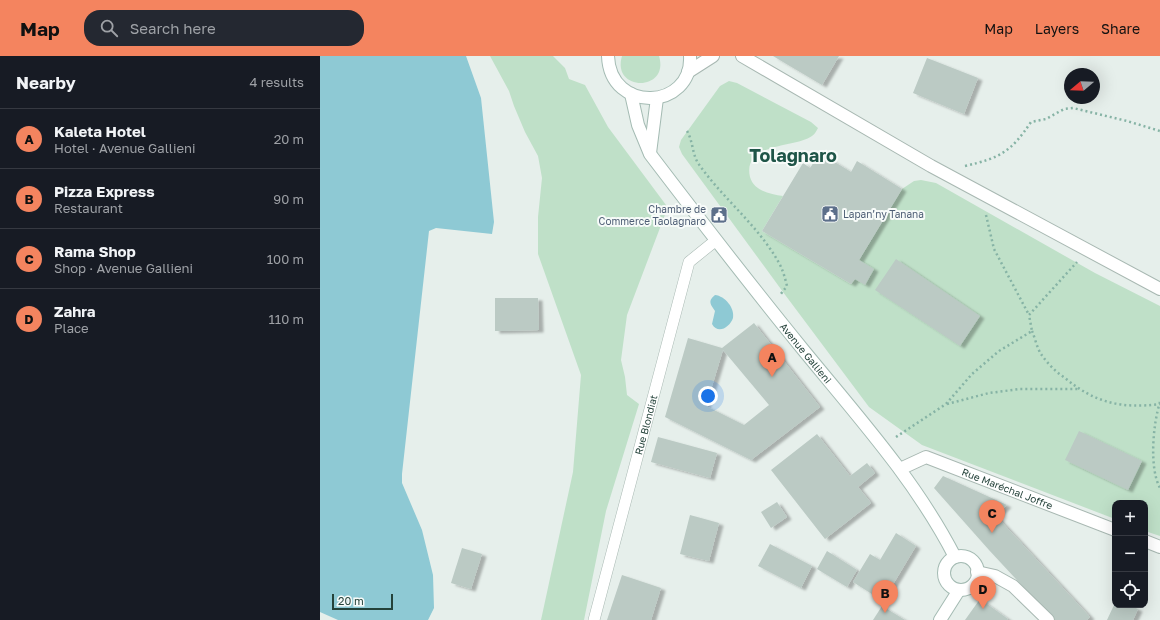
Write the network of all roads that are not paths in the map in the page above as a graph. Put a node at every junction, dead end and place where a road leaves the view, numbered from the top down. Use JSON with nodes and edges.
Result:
{"nodes":[{"id":1,"x":608,"y":56,"type":"edge"},
{"id":2,"x":690,"y":56,"type":"edge"},
{"id":3,"x":713,"y":56,"type":"edge"},
{"id":4,"x":742,"y":56,"type":"edge"},
{"id":5,"x":688,"y":72,"type":"junction"},
{"id":6,"x":631,"y":94,"type":"junction"},
{"id":7,"x":657,"y":98,"type":"junction"},
{"id":8,"x":650,"y":154,"type":"junction"},
{"id":9,"x":716,"y":241,"type":"junction"},
{"id":10,"x":1160,"y":289,"type":"edge"},
{"id":11,"x":900,"y":469,"type":"junction"},
{"id":12,"x":1112,"y":529,"type":"edge"},
{"id":13,"x":1148,"y":542,"type":"edge"},
{"id":14,"x":1160,"y":547,"type":"edge"},
{"id":15,"x":955,"y":557,"type":"junction"},
{"id":16,"x":978,"y":572,"type":"junction"},
{"id":17,"x":959,"y":590,"type":"junction"},
{"id":18,"x":594,"y":620,"type":"edge"},
{"id":19,"x":940,"y":620,"type":"edge"},
{"id":20,"x":1048,"y":620,"type":"edge"}],
"edges":[{"from":1,"to":6,"type":"main road"},
{"from":2,"to":5,"type":"main road"},
{"from":3,"to":5,"type":"main road"},
{"from":4,"to":10,"type":"main road"},
{"from":5,"to":7,"type":"main road"},
{"from":6,"to":7,"type":"main road"},
{"from":6,"to":8,"type":"main road","name":"Avenue Gallieni"},
{"from":7,"to":8,"type":"main road"},
{"from":8,"to":9,"type":"main road","name":"Avenue Gallieni"},
{"from":9,"to":11,"type":"main road","name":"Avenue Gallieni"},
{"from":9,"to":18,"type":"lane","name":"Rue Blondiat"},
{"from":11,"to":12,"type":"main road","name":"Rue Maréchal Joffre"},
{"from":11,"to":15,"type":"main road","name":"Avenue Gallieni"},
{"from":13,"to":14,"type":"main road"},
{"from":15,"to":16,"type":"main road"},
{"from":15,"to":17,"type":"main road"},
{"from":16,"to":17,"type":"main road"},
{"from":16,"to":20,"type":"main road"},
{"from":17,"to":19,"type":"main road"}]}
